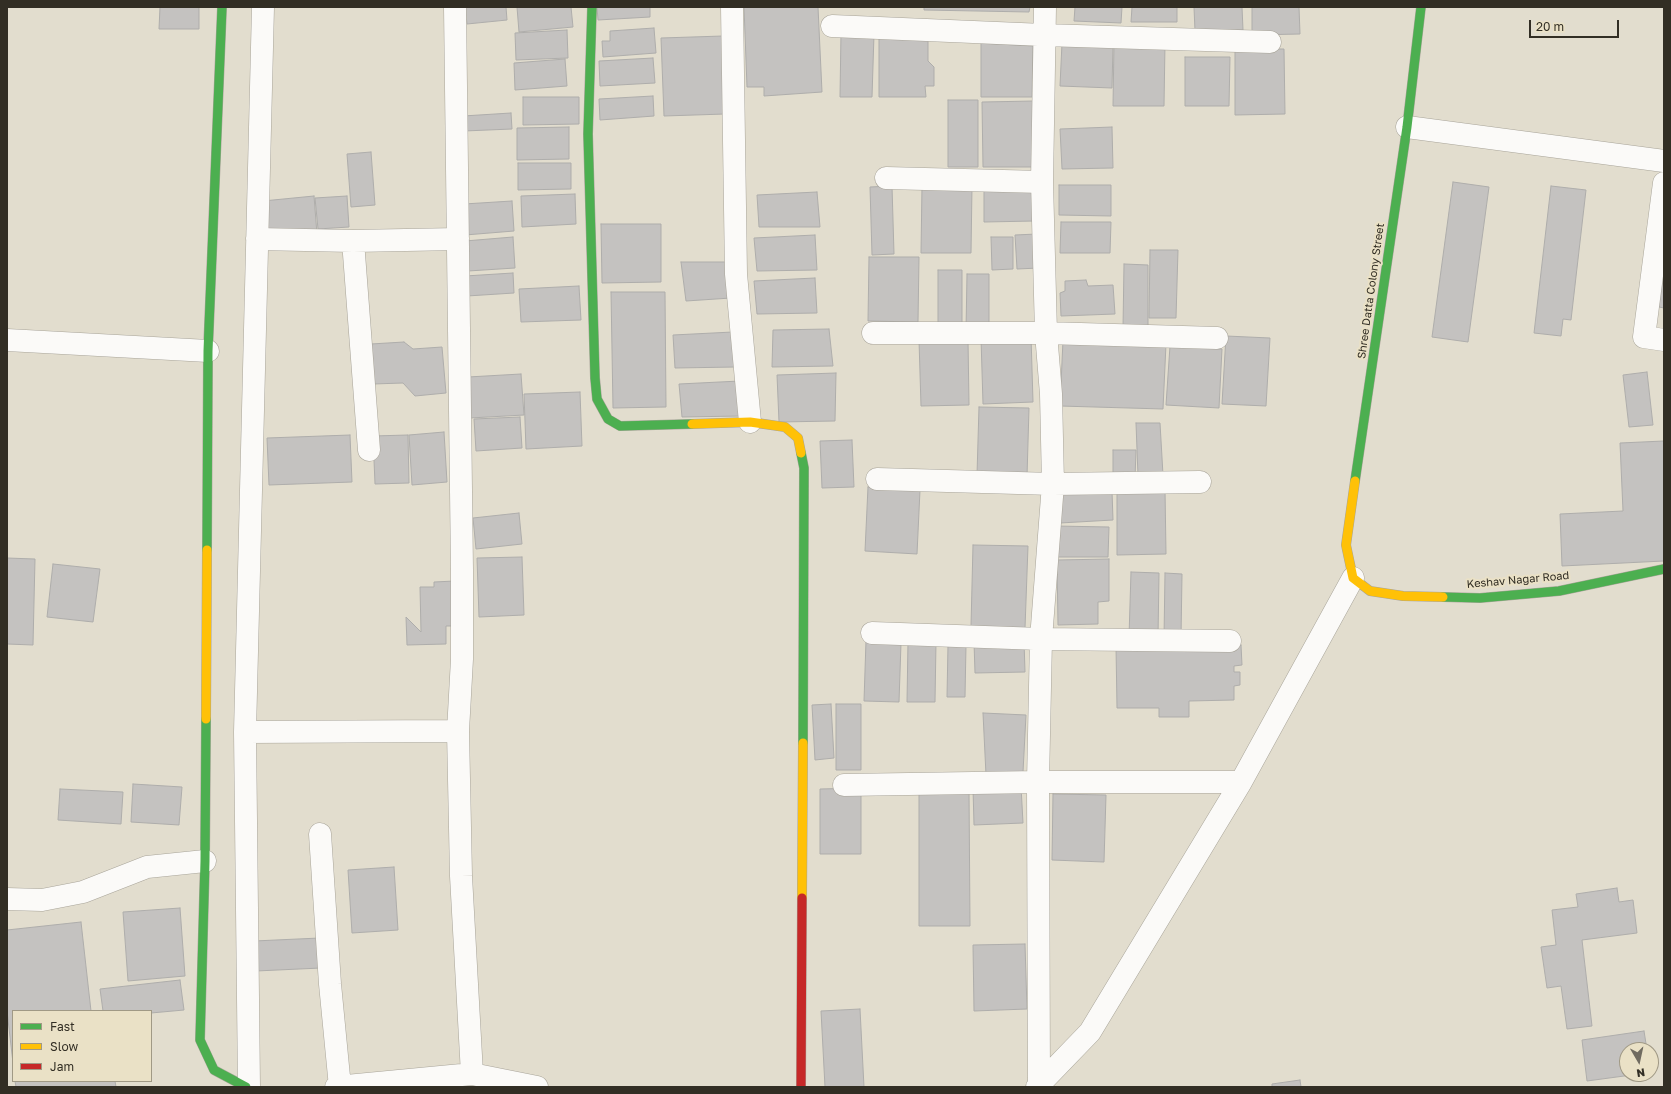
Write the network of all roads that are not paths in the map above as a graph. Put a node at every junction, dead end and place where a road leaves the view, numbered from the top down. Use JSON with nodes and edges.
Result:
{"nodes":[{"id":1,"x":222,"y":7,"type":"edge"},
{"id":2,"x":263,"y":7,"type":"edge"},
{"id":3,"x":455,"y":7,"type":"edge"},
{"id":4,"x":592,"y":7,"type":"edge"},
{"id":5,"x":732,"y":7,"type":"edge"},
{"id":6,"x":1045,"y":7,"type":"edge"},
{"id":7,"x":1421,"y":7,"type":"edge"},
{"id":8,"x":832,"y":26,"type":"dead end"},
{"id":9,"x":1044,"y":35,"type":"junction"},
{"id":10,"x":1270,"y":42,"type":"dead end"},
{"id":11,"x":1407,"y":127,"type":"junction"},
{"id":12,"x":1664,"y":161,"type":"edge"},
{"id":13,"x":886,"y":178,"type":"dead end"},
{"id":14,"x":1042,"y":182,"type":"junction"},
{"id":15,"x":1664,"y":183,"type":"edge"},
{"id":16,"x":257,"y":239,"type":"junction"},
{"id":17,"x":458,"y":239,"type":"junction"},
{"id":18,"x":353,"y":241,"type":"junction"},
{"id":19,"x":873,"y":333,"type":"dead end"},
{"id":20,"x":1046,"y":334,"type":"junction"},
{"id":21,"x":1217,"y":338,"type":"dead end"},
{"id":22,"x":7,"y":340,"type":"edge"},
{"id":23,"x":1664,"y":340,"type":"edge"},
{"id":24,"x":208,"y":351,"type":"junction"},
{"id":25,"x":750,"y":422,"type":"junction"},
{"id":26,"x":369,"y":450,"type":"dead end"},
{"id":27,"x":877,"y":479,"type":"dead end"},
{"id":28,"x":1200,"y":482,"type":"dead end"},
{"id":29,"x":1053,"y":484,"type":"junction"},
{"id":30,"x":1664,"y":569,"type":"edge"},
{"id":31,"x":1353,"y":578,"type":"junction"},
{"id":32,"x":872,"y":633,"type":"dead end"},
{"id":33,"x":1041,"y":639,"type":"junction"},
{"id":34,"x":1230,"y":641,"type":"dead end"},
{"id":35,"x":458,"y":731,"type":"junction"},
{"id":36,"x":245,"y":732,"type":"junction"},
{"id":37,"x":1038,"y":782,"type":"junction"},
{"id":38,"x":1241,"y":782,"type":"junction"},
{"id":39,"x":844,"y":785,"type":"dead end"},
{"id":40,"x":320,"y":834,"type":"dead end"},
{"id":41,"x":205,"y":861,"type":"junction"},
{"id":42,"x":7,"y":899,"type":"edge"},
{"id":43,"x":472,"y":1074,"type":"junction"},
{"id":44,"x":1038,"y":1086,"type":"edge"},
{"id":45,"x":247,"y":1087,"type":"edge"},
{"id":46,"x":336,"y":1087,"type":"edge"},
{"id":47,"x":340,"y":1087,"type":"edge"},
{"id":48,"x":537,"y":1087,"type":"edge"},
{"id":49,"x":801,"y":1087,"type":"edge"}],
"edges":[{"from":1,"to":24,"type":"street"},
{"from":2,"to":16,"type":"street"},
{"from":3,"to":17,"type":"street"},
{"from":4,"to":25,"type":"street"},
{"from":5,"to":25,"type":"street"},
{"from":6,"to":9,"type":"street"},
{"from":7,"to":11,"type":"street","name":"Shree Datta Colony Street"},
{"from":8,"to":9,"type":"street"},
{"from":9,"to":10,"type":"street"},
{"from":9,"to":14,"type":"street"},
{"from":11,"to":12,"type":"street"},
{"from":11,"to":31,"type":"street","name":"Shree Datta Colony Street"},
{"from":13,"to":14,"type":"street"},
{"from":14,"to":20,"type":"street"},
{"from":15,"to":23,"type":"street"},
{"from":16,"to":18,"type":"street"},
{"from":16,"to":36,"type":"street"},
{"from":17,"to":18,"type":"street"},
{"from":17,"to":35,"type":"street"},
{"from":18,"to":26,"type":"street"},
{"from":19,"to":20,"type":"street"},
{"from":20,"to":21,"type":"street"},
{"from":20,"to":29,"type":"street"},
{"from":22,"to":24,"type":"street"},
{"from":24,"to":41,"type":"street"},
{"from":25,"to":49,"type":"street"},
{"from":27,"to":29,"type":"street"},
{"from":28,"to":29,"type":"street"},
{"from":29,"to":33,"type":"street"},
{"from":30,"to":31,"type":"street","name":"Keshav Nagar Road"},
{"from":31,"to":38,"type":"street"},
{"from":32,"to":33,"type":"street"},
{"from":33,"to":34,"type":"street"},
{"from":33,"to":37,"type":"street"},
{"from":35,"to":36,"type":"street"},
{"from":35,"to":43,"type":"street"},
{"from":36,"to":45,"type":"street"},
{"from":37,"to":38,"type":"street"},
{"from":37,"to":39,"type":"street"},
{"from":37,"to":44,"type":"street"},
{"from":38,"to":44,"type":"street"},
{"from":40,"to":47,"type":"street"},
{"from":41,"to":42,"type":"street"},
{"from":41,"to":45,"type":"street"},
{"from":43,"to":47,"type":"street"},
{"from":43,"to":48,"type":"street"},
{"from":46,"to":47,"type":"street"}]}
